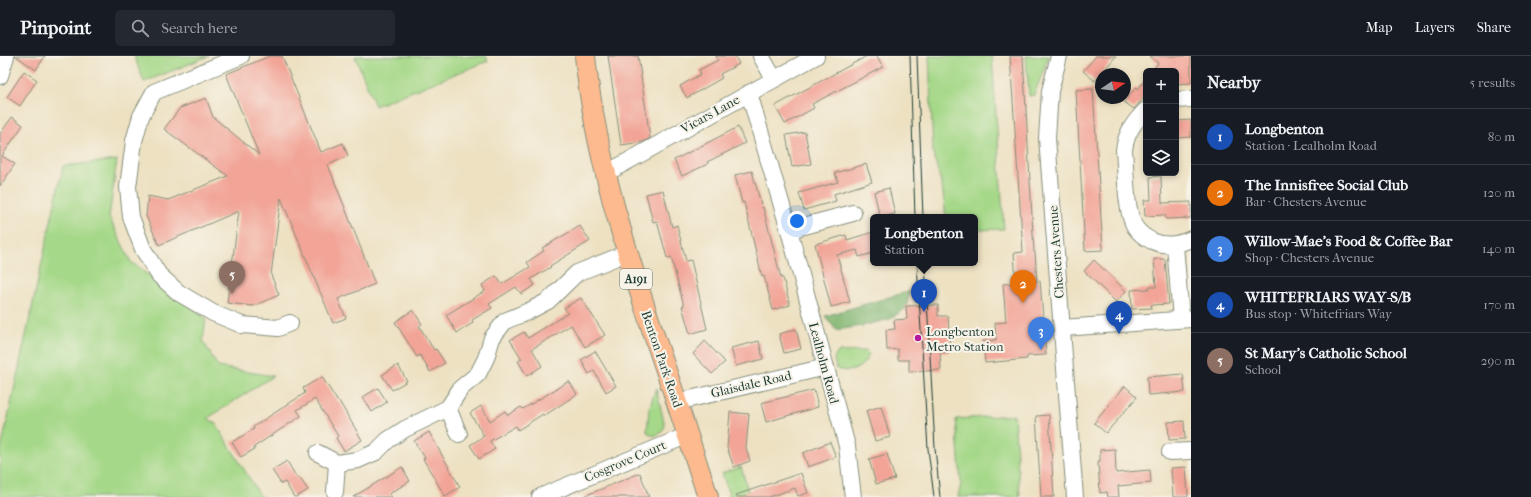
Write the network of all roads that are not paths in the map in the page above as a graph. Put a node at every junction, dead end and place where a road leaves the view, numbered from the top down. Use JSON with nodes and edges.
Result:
{"nodes":[{"id":1,"x":6,"y":56,"type":"edge"},
{"id":2,"x":241,"y":56,"type":"edge"},
{"id":3,"x":585,"y":56,"type":"edge"},
{"id":4,"x":761,"y":56,"type":"edge"},
{"id":5,"x":816,"y":56,"type":"edge"},
{"id":6,"x":1059,"y":56,"type":"edge"},
{"id":7,"x":0,"y":76,"type":"edge"},
{"id":8,"x":774,"y":79,"type":"junction"},
{"id":9,"x":750,"y":93,"type":"junction"},
{"id":10,"x":1191,"y":99,"type":"edge"},
{"id":11,"x":1179,"y":100,"type":"edge"},
{"id":12,"x":1143,"y":114,"type":"edge"},
{"id":13,"x":605,"y":174,"type":"junction"},
{"id":14,"x":853,"y":213,"type":"dead end"},
{"id":15,"x":789,"y":230,"type":"junction"},
{"id":16,"x":1191,"y":239,"type":"edge"},
{"id":17,"x":1175,"y":245,"type":"junction"},
{"id":18,"x":627,"y":253,"type":"junction"},
{"id":19,"x":1186,"y":319,"type":"edge"},
{"id":20,"x":290,"y":323,"type":"dead end"},
{"id":21,"x":1062,"y":328,"type":"junction"},
{"id":22,"x":826,"y":367,"type":"junction"},
{"id":23,"x":677,"y":402,"type":"junction"},
{"id":24,"x":448,"y":408,"type":"junction"},
{"id":25,"x":459,"y":434,"type":"dead end"},
{"id":26,"x":688,"y":435,"type":"junction"},
{"id":27,"x":1191,"y":450,"type":"edge"},
{"id":28,"x":1170,"y":452,"type":"dead end"},
{"id":29,"x":318,"y":453,"type":"dead end"},
{"id":30,"x":337,"y":463,"type":"junction"},
{"id":31,"x":335,"y":492,"type":"dead end"},
{"id":32,"x":542,"y":497,"type":"edge"},
{"id":33,"x":708,"y":497,"type":"edge"},
{"id":34,"x":852,"y":497,"type":"edge"},
{"id":35,"x":1075,"y":497,"type":"edge"}],
"edges":[{"from":1,"to":7,"type":"street"},
{"from":2,"to":20,"type":"street"},
{"from":3,"to":13,"type":"main road","name":"Benton Park Road","number":"A191"},
{"from":4,"to":8,"type":"street"},
{"from":5,"to":8,"type":"street","name":"Vicars Lane"},
{"from":6,"to":21,"type":"street","name":"Chesters Avenue"},
{"from":8,"to":9,"type":"street","name":"Vicars Lane"},
{"from":9,"to":13,"type":"street","name":"Vicars Lane"},
{"from":9,"to":15,"type":"street","name":"Lealholm Road"},
{"from":10,"to":11,"type":"street"},
{"from":12,"to":17,"type":"street"},
{"from":13,"to":18,"type":"main road","name":"Benton Park Road","number":"A191"},
{"from":14,"to":15,"type":"street"},
{"from":15,"to":22,"type":"street","name":"Lealholm Road"},
{"from":16,"to":17,"type":"street"},
{"from":17,"to":19,"type":"street"},
{"from":18,"to":23,"type":"main road","name":"Benton Park Road","number":"A191"},
{"from":18,"to":24,"type":"street"},
{"from":19,"to":21,"type":"street"},
{"from":21,"to":35,"type":"street","name":"Chesters Avenue"},
{"from":22,"to":23,"type":"street","name":"Glaisdale Road"},
{"from":22,"to":34,"type":"street","name":"Lealholm Road"},
{"from":23,"to":26,"type":"main road","name":"Benton Park Road","number":"A191"},
{"from":24,"to":25,"type":"street"},
{"from":24,"to":30,"type":"street"},
{"from":26,"to":32,"type":"street","name":"Cosgrove Court"},
{"from":26,"to":33,"type":"main road","name":"Benton Park Road","number":"A191"},
{"from":27,"to":28,"type":"street"},
{"from":29,"to":30,"type":"street"},
{"from":30,"to":31,"type":"street"}]}
